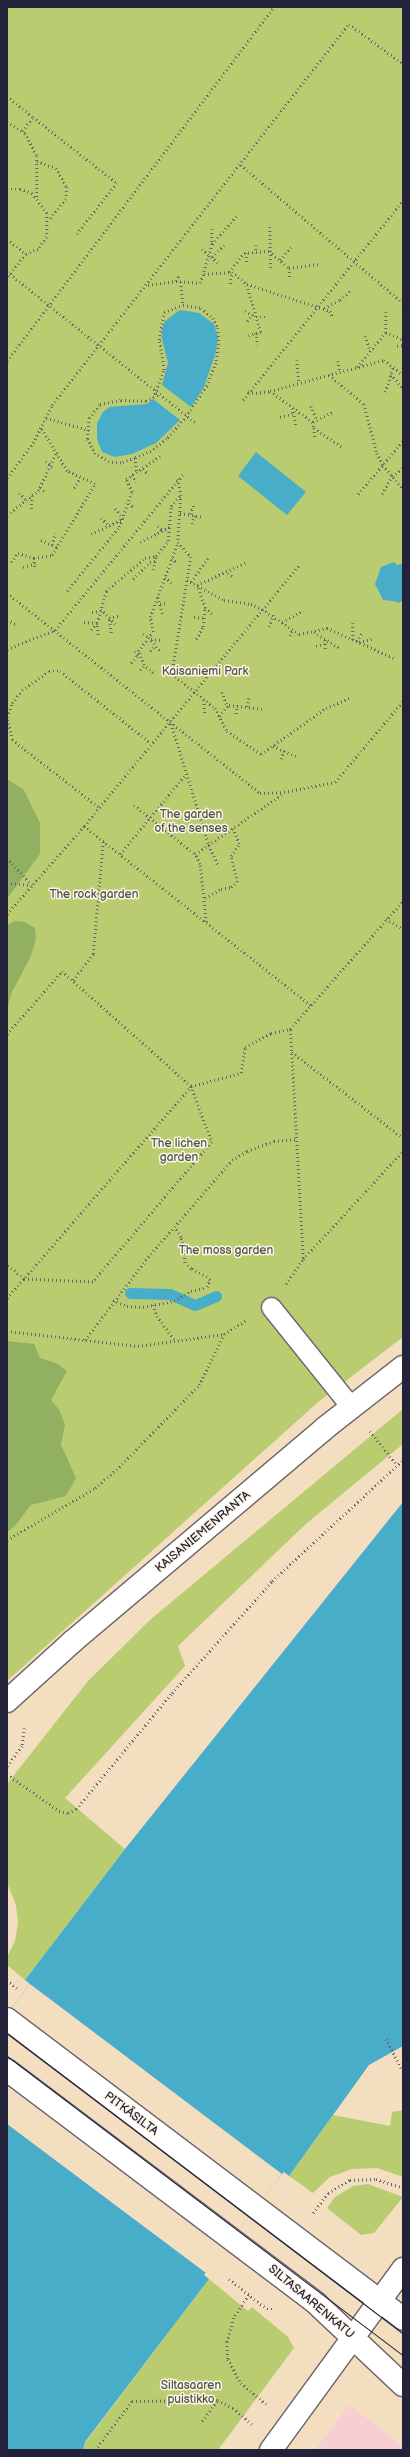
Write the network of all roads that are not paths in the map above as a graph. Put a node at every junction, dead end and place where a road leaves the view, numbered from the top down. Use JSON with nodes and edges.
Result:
{"nodes":[{"id":1,"x":270,"y":1307,"type":"road end"},
{"id":2,"x":403,"y":1367,"type":"edge"},
{"id":3,"x":351,"y":1407,"type":"junction"},
{"id":4,"x":7,"y":1701,"type":"edge"},
{"id":5,"x":7,"y":2019,"type":"edge"},
{"id":6,"x":7,"y":2070,"type":"edge"},
{"id":7,"x":403,"y":2269,"type":"edge"},
{"id":8,"x":379,"y":2301,"type":"junction"},
{"id":9,"x":403,"y":2319,"type":"edge"},
{"id":10,"x":354,"y":2337,"type":"junction"},
{"id":11,"x":403,"y":2386,"type":"edge"},
{"id":12,"x":271,"y":2450,"type":"edge"}],
"edges":[{"from":1,"to":3,"type":"lane"},
{"from":2,"to":3,"type":"main road","name":"KAISANIEMENRANTA"},
{"from":3,"to":4,"type":"main road","name":"KAISANIEMENRANTA"},
{"from":5,"to":8,"type":"main road","name":"PITKÄSILTA"},
{"from":6,"to":10,"type":"main road","name":"SILTASAARENKATU"},
{"from":7,"to":8,"type":"main road"},
{"from":8,"to":9,"type":"main road"},
{"from":8,"to":10,"type":"main road"},
{"from":10,"to":11,"type":"main road","name":"SILTASAARENKATU"},
{"from":10,"to":12,"type":"main road"}]}
